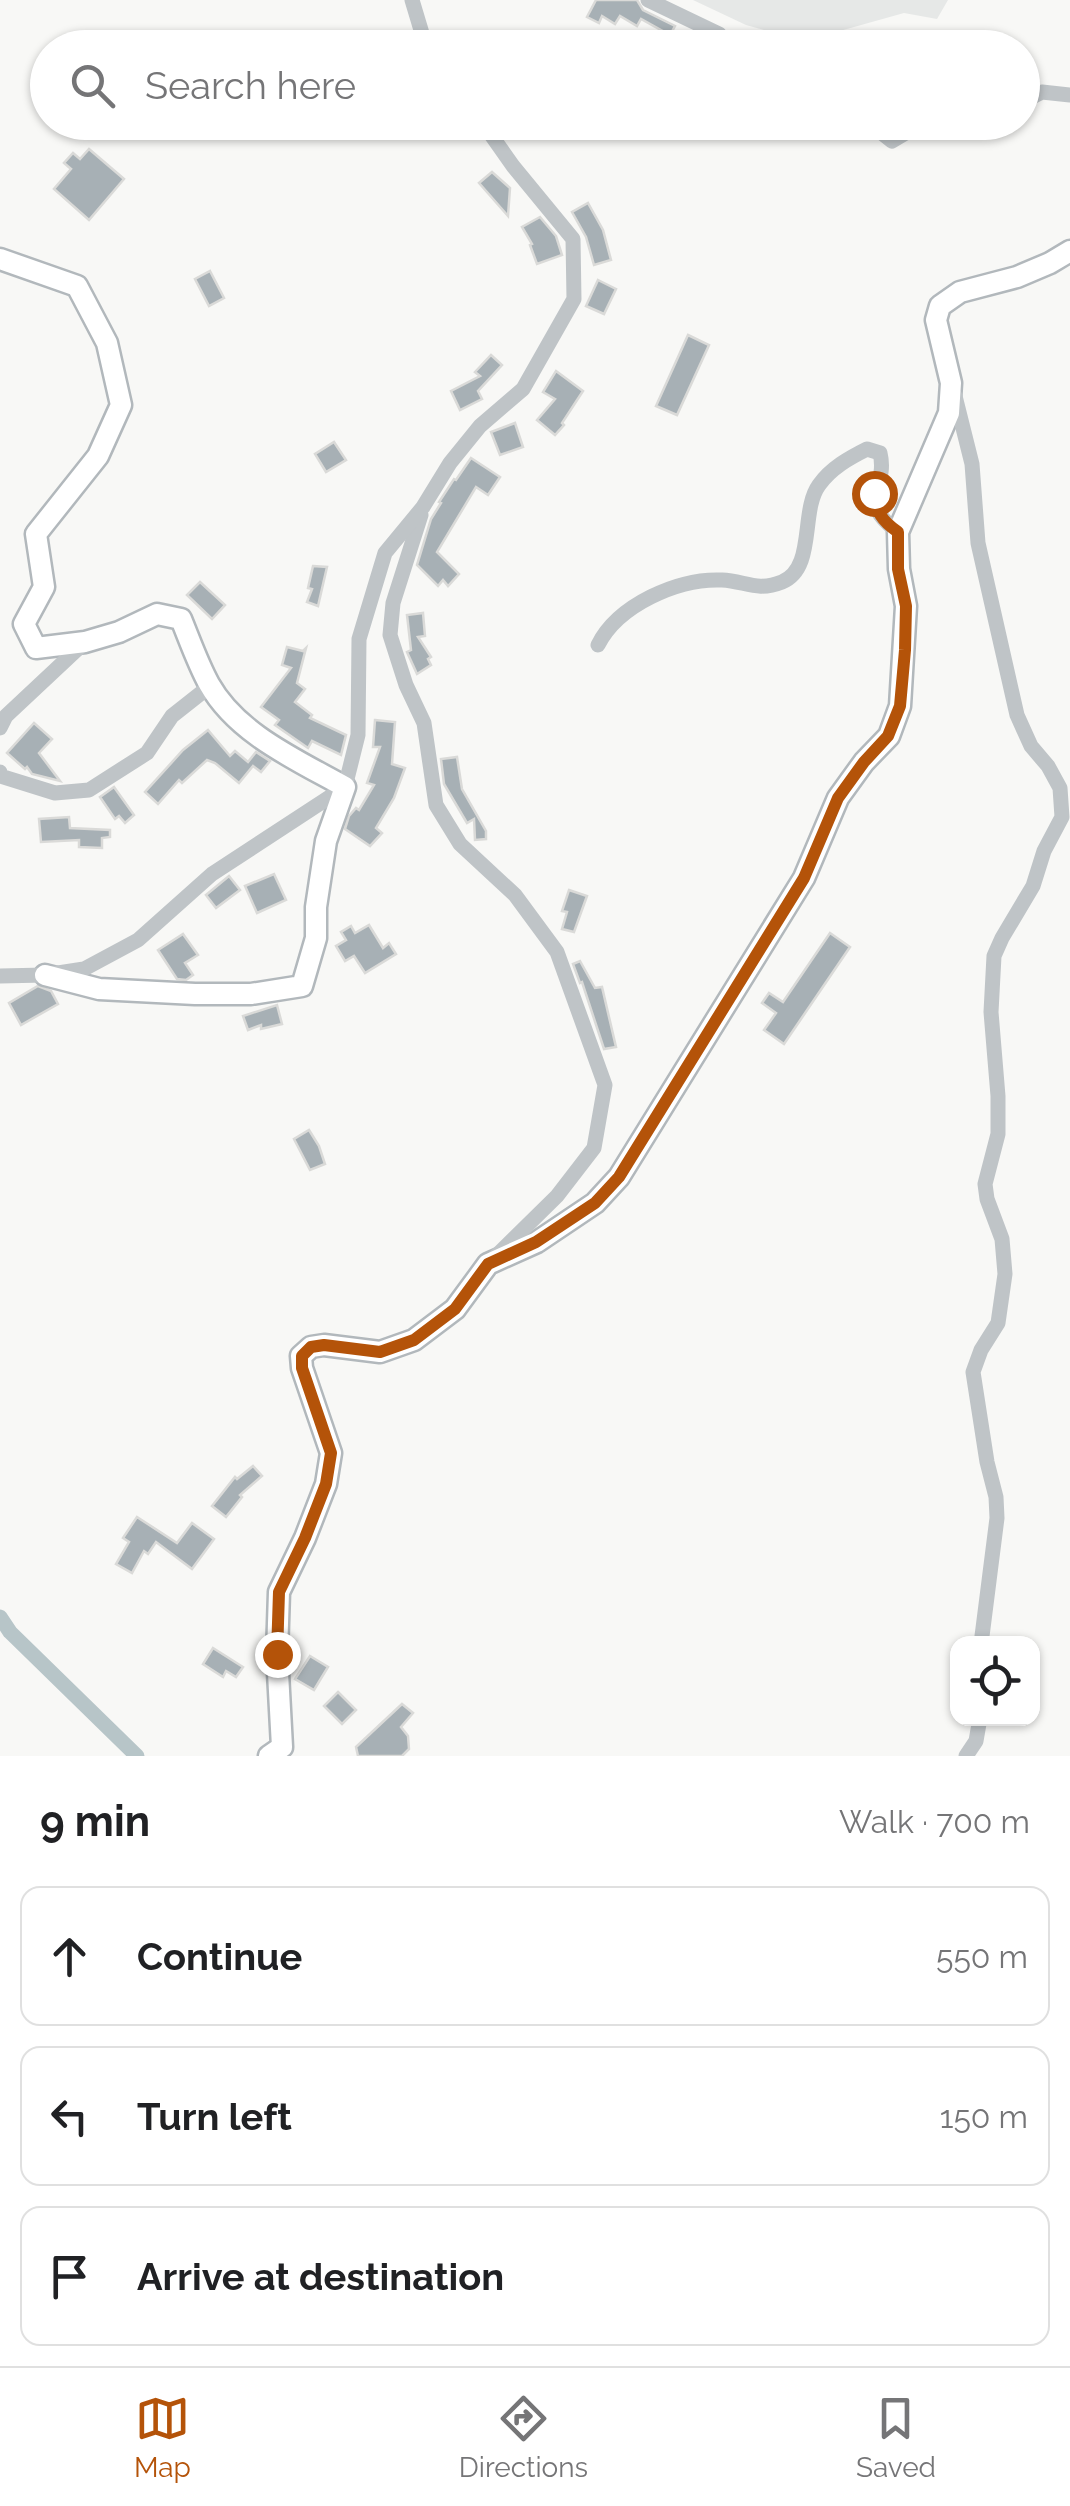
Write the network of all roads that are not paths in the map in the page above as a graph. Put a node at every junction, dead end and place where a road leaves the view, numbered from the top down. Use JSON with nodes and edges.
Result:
{"nodes":[{"id":1,"x":412,"y":0,"type":"edge"},
{"id":2,"x":648,"y":0,"type":"edge"},
{"id":3,"x":421,"y":30,"type":"edge"},
{"id":4,"x":711,"y":30,"type":"edge"},
{"id":5,"x":1040,"y":93,"type":"edge"},
{"id":6,"x":1070,"y":95,"type":"edge"},
{"id":7,"x":495,"y":140,"type":"edge"},
{"id":8,"x":1070,"y":251,"type":"edge"},
{"id":9,"x":0,"y":259,"type":"edge"},
{"id":10,"x":951,"y":382,"type":"junction"},
{"id":11,"x":423,"y":507,"type":"junction"},
{"id":12,"x":898,"y":532,"type":"junction"},
{"id":13,"x":85,"y":642,"type":"junction"},
{"id":14,"x":598,"y":645,"type":"dead end"},
{"id":15,"x":210,"y":686,"type":"junction"},
{"id":16,"x":0,"y":728,"type":"edge"},
{"id":17,"x":0,"y":772,"type":"edge"},
{"id":18,"x":345,"y":787,"type":"junction"},
{"id":19,"x":44,"y":975,"type":"junction"},
{"id":20,"x":0,"y":976,"type":"edge"},
{"id":21,"x":488,"y":1264,"type":"junction"},
{"id":22,"x":982,"y":1636,"type":"edge"},
{"id":23,"x":979,"y":1726,"type":"edge"},
{"id":24,"x":280,"y":1753,"type":"edge"},
{"id":25,"x":966,"y":1756,"type":"edge"}],
"edges":[{"from":1,"to":3,"type":"street"},
{"from":2,"to":4,"type":"street"},
{"from":5,"to":6,"type":"street"},
{"from":7,"to":11,"type":"street"},
{"from":8,"to":10,"type":"street"},
{"from":9,"to":13,"type":"street"},
{"from":10,"to":12,"type":"street"},
{"from":10,"to":22,"type":"street"},
{"from":11,"to":18,"type":"street"},
{"from":11,"to":21,"type":"street"},
{"from":12,"to":14,"type":"street"},
{"from":12,"to":21,"type":"street"},
{"from":13,"to":15,"type":"street"},
{"from":13,"to":16,"type":"street"},
{"from":15,"to":17,"type":"street"},
{"from":15,"to":18,"type":"street"},
{"from":18,"to":19,"type":"street"},
{"from":18,"to":19,"type":"street"},
{"from":19,"to":20,"type":"street"},
{"from":21,"to":24,"type":"street"},
{"from":23,"to":25,"type":"street"}]}
